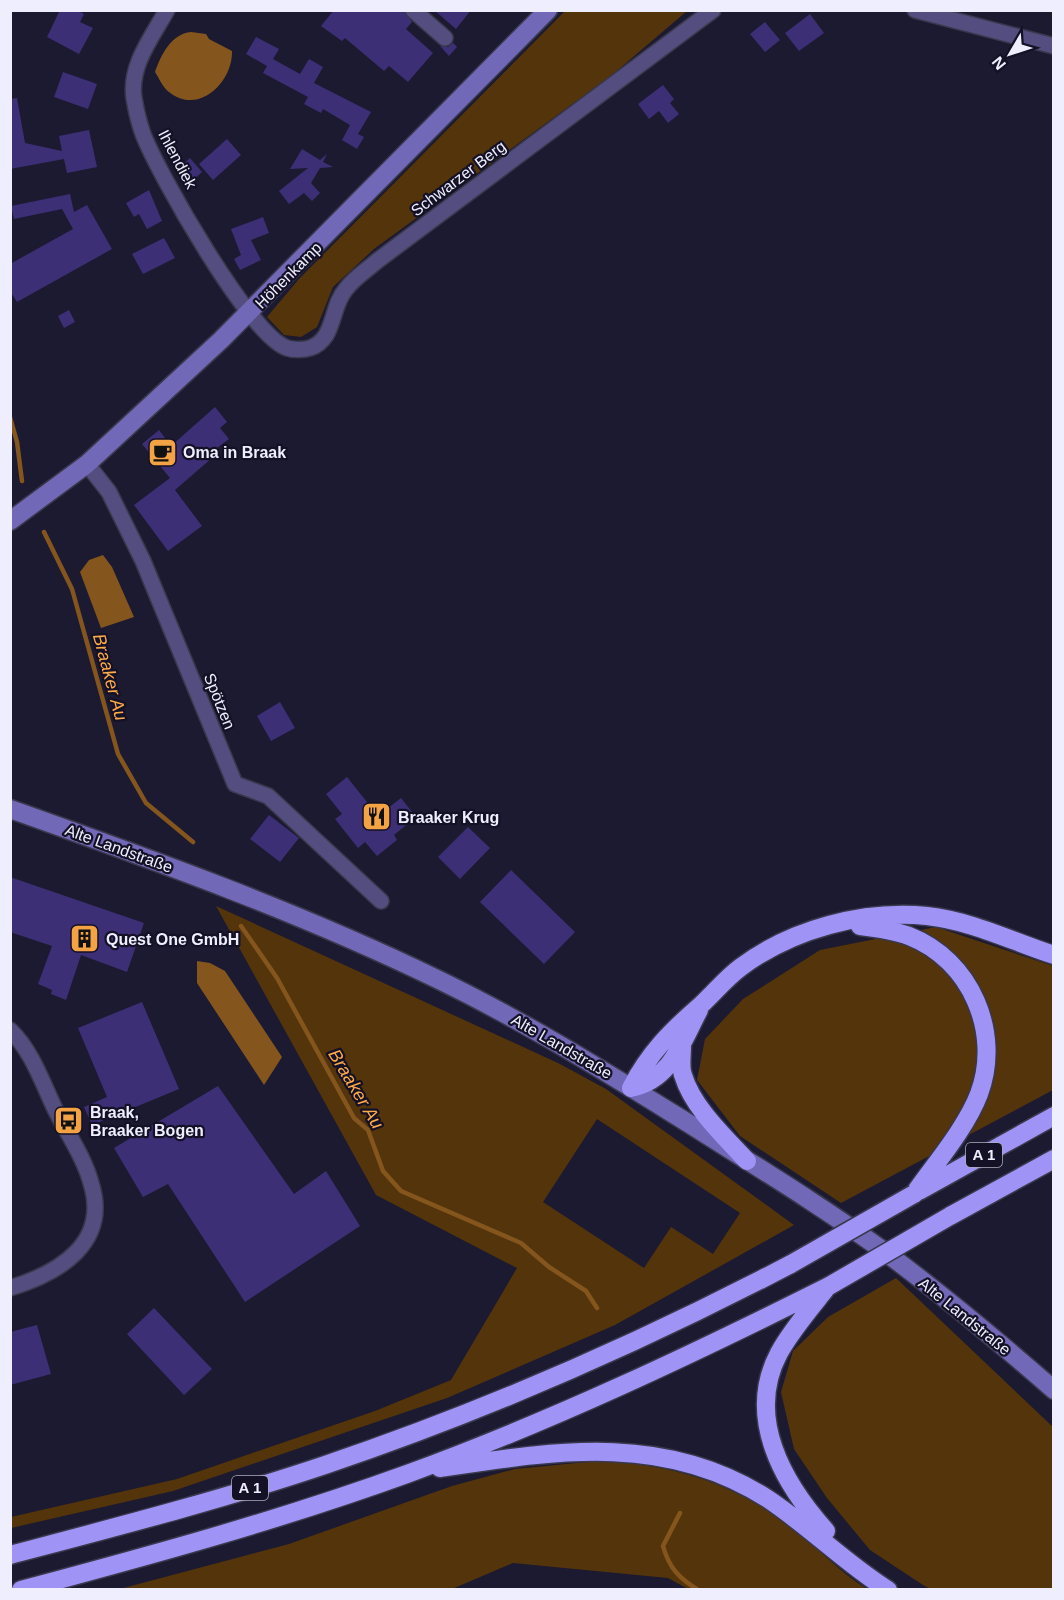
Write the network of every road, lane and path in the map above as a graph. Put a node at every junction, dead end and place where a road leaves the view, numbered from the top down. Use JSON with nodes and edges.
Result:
{"nodes":[{"id":1,"x":167,"y":10,"type":"edge"},
{"id":2,"x":412,"y":10,"type":"edge"},
{"id":3,"x":548,"y":10,"type":"edge"},
{"id":4,"x":713,"y":10,"type":"edge"},
{"id":5,"x":915,"y":10,"type":"edge"},
{"id":6,"x":445,"y":38,"type":"dead end"},
{"id":7,"x":1053,"y":46,"type":"edge"},
{"id":8,"x":249,"y":313,"type":"junction"},
{"id":9,"x":87,"y":464,"type":"junction"},
{"id":10,"x":10,"y":521,"type":"edge"},
{"id":11,"x":10,"y":809,"type":"edge"},
{"id":12,"x":381,"y":902,"type":"dead end"},
{"id":13,"x":840,"y":923,"type":"junction"},
{"id":14,"x":1053,"y":955,"type":"edge"},
{"id":15,"x":702,"y":1003,"type":"junction"},
{"id":16,"x":10,"y":1030,"type":"edge"},
{"id":17,"x":682,"y":1047,"type":"junction"},
{"id":18,"x":631,"y":1088,"type":"junction"},
{"id":19,"x":1053,"y":1116,"type":"edge"},
{"id":20,"x":1053,"y":1159,"type":"edge"},
{"id":21,"x":747,"y":1161,"type":"junction"},
{"id":22,"x":914,"y":1194,"type":"junction"},
{"id":23,"x":829,"y":1286,"type":"junction"},
{"id":24,"x":10,"y":1288,"type":"edge"},
{"id":25,"x":1053,"y":1390,"type":"edge"},
{"id":26,"x":409,"y":1473,"type":"junction"},
{"id":27,"x":10,"y":1555,"type":"edge"},
{"id":28,"x":868,"y":1577,"type":"junction"},
{"id":29,"x":21,"y":1590,"type":"edge"},
{"id":30,"x":888,"y":1590,"type":"edge"}],
"edges":[{"from":1,"to":8,"type":"street","name":"Ihlendiek"},
{"from":2,"to":6,"type":"street"},
{"from":3,"to":8,"type":"main road","name":"Höhenkamp"},
{"from":4,"to":8,"type":"street","name":"Schwarzer Berg"},
{"from":5,"to":7,"type":"street"},
{"from":8,"to":9,"type":"main road","name":"Höhenkamp"},
{"from":9,"to":10,"type":"main road","name":"Höhenkamp"},
{"from":9,"to":12,"type":"street","name":"Spötzen"},
{"from":11,"to":18,"type":"main road","name":"Alte Landstraße"},
{"from":13,"to":14,"type":"highway"},
{"from":13,"to":15,"type":"highway"},
{"from":13,"to":22,"type":"highway"},
{"from":15,"to":17,"type":"highway"},
{"from":15,"to":18,"type":"highway"},
{"from":16,"to":24,"type":"street"},
{"from":17,"to":18,"type":"highway"},
{"from":17,"to":21,"type":"highway"},
{"from":18,"to":21,"type":"main road","name":"Alte Landstraße"},
{"from":19,"to":22,"type":"highway","number":"A 1"},
{"from":20,"to":23,"type":"highway","number":"A 1","bridge":true},
{"from":21,"to":25,"type":"main road","name":"Alte Landstraße"},
{"from":22,"to":27,"type":"highway","number":"A 1","bridge":true},
{"from":23,"to":26,"type":"highway","number":"A 1"},
{"from":23,"to":28,"type":"highway"},
{"from":26,"to":28,"type":"highway"},
{"from":26,"to":29,"type":"highway","number":"A 1"},
{"from":28,"to":30,"type":"highway"}]}
